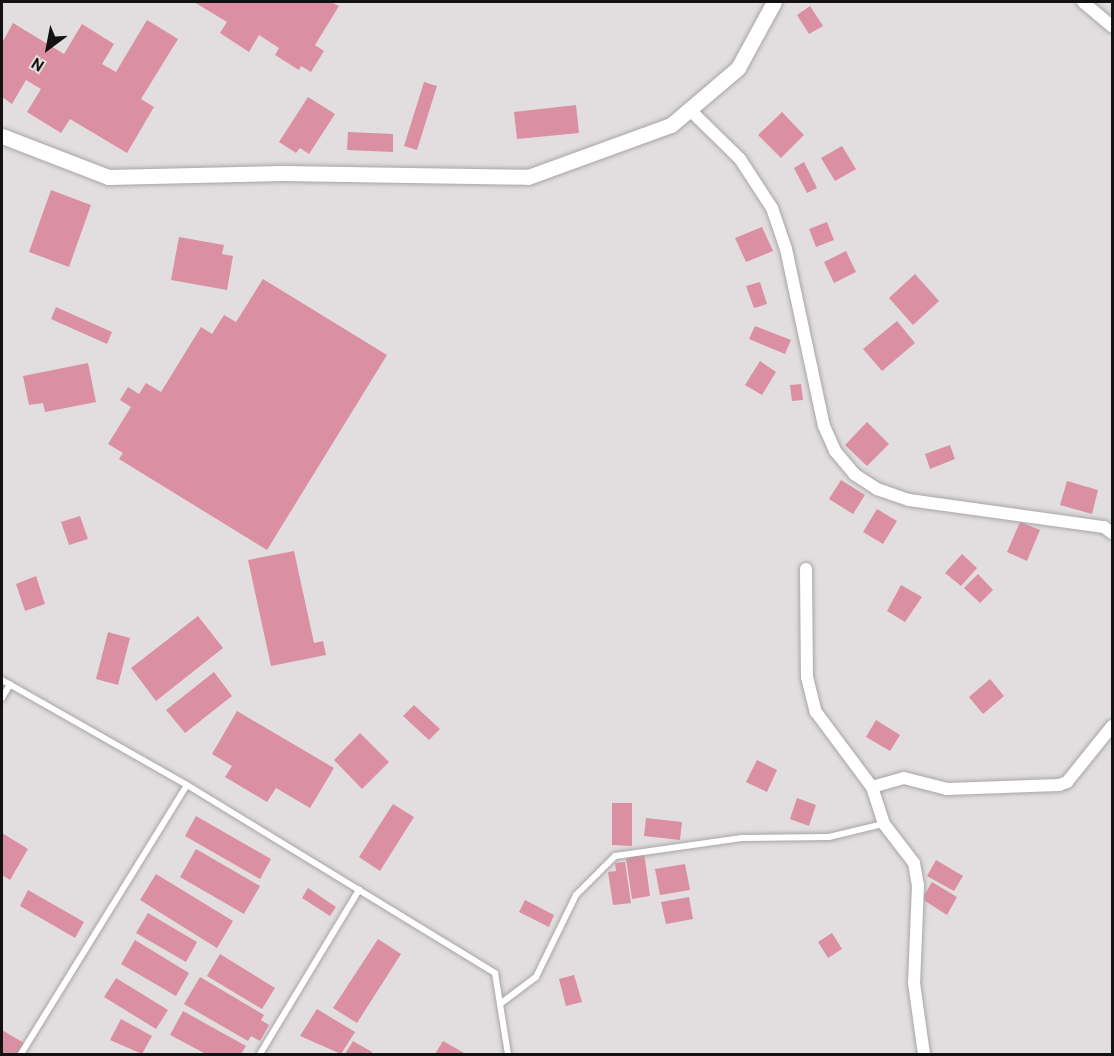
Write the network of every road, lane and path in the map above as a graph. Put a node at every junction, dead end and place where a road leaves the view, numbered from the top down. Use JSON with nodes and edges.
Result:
{"nodes":[{"id":1,"x":774,"y":2,"type":"edge"},
{"id":2,"x":1083,"y":2,"type":"edge"},
{"id":3,"x":1113,"y":26,"type":"edge"},
{"id":4,"x":690,"y":110,"type":"junction"},
{"id":5,"x":2,"y":136,"type":"edge"},
{"id":6,"x":1113,"y":533,"type":"edge"},
{"id":7,"x":806,"y":568,"type":"dead end"},
{"id":8,"x":2,"y":680,"type":"edge"},
{"id":9,"x":10,"y":684,"type":"junction"},
{"id":10,"x":2,"y":698,"type":"edge"},
{"id":11,"x":1113,"y":726,"type":"edge"},
{"id":12,"x":187,"y":784,"type":"junction"},
{"id":13,"x":872,"y":787,"type":"junction"},
{"id":14,"x":884,"y":824,"type":"junction"},
{"id":15,"x":359,"y":890,"type":"junction"},
{"id":16,"x":500,"y":1005,"type":"junction"},
{"id":17,"x":21,"y":1054,"type":"edge"},
{"id":18,"x":260,"y":1054,"type":"edge"},
{"id":19,"x":508,"y":1054,"type":"edge"},
{"id":20,"x":924,"y":1054,"type":"edge"}],
"edges":[{"from":1,"to":4,"type":"street"},
{"from":2,"to":3,"type":"street"},
{"from":4,"to":5,"type":"street"},
{"from":4,"to":6,"type":"street"},
{"from":7,"to":13,"type":"street"},
{"from":8,"to":9,"type":"lane"},
{"from":9,"to":10,"type":"lane"},
{"from":9,"to":12,"type":"lane"},
{"from":11,"to":13,"type":"street"},
{"from":12,"to":15,"type":"lane"},
{"from":12,"to":17,"type":"lane"},
{"from":13,"to":14,"type":"street"},
{"from":14,"to":16,"type":"lane"},
{"from":14,"to":20,"type":"street"},
{"from":15,"to":16,"type":"lane"},
{"from":15,"to":18,"type":"lane"},
{"from":16,"to":19,"type":"lane"}]}
